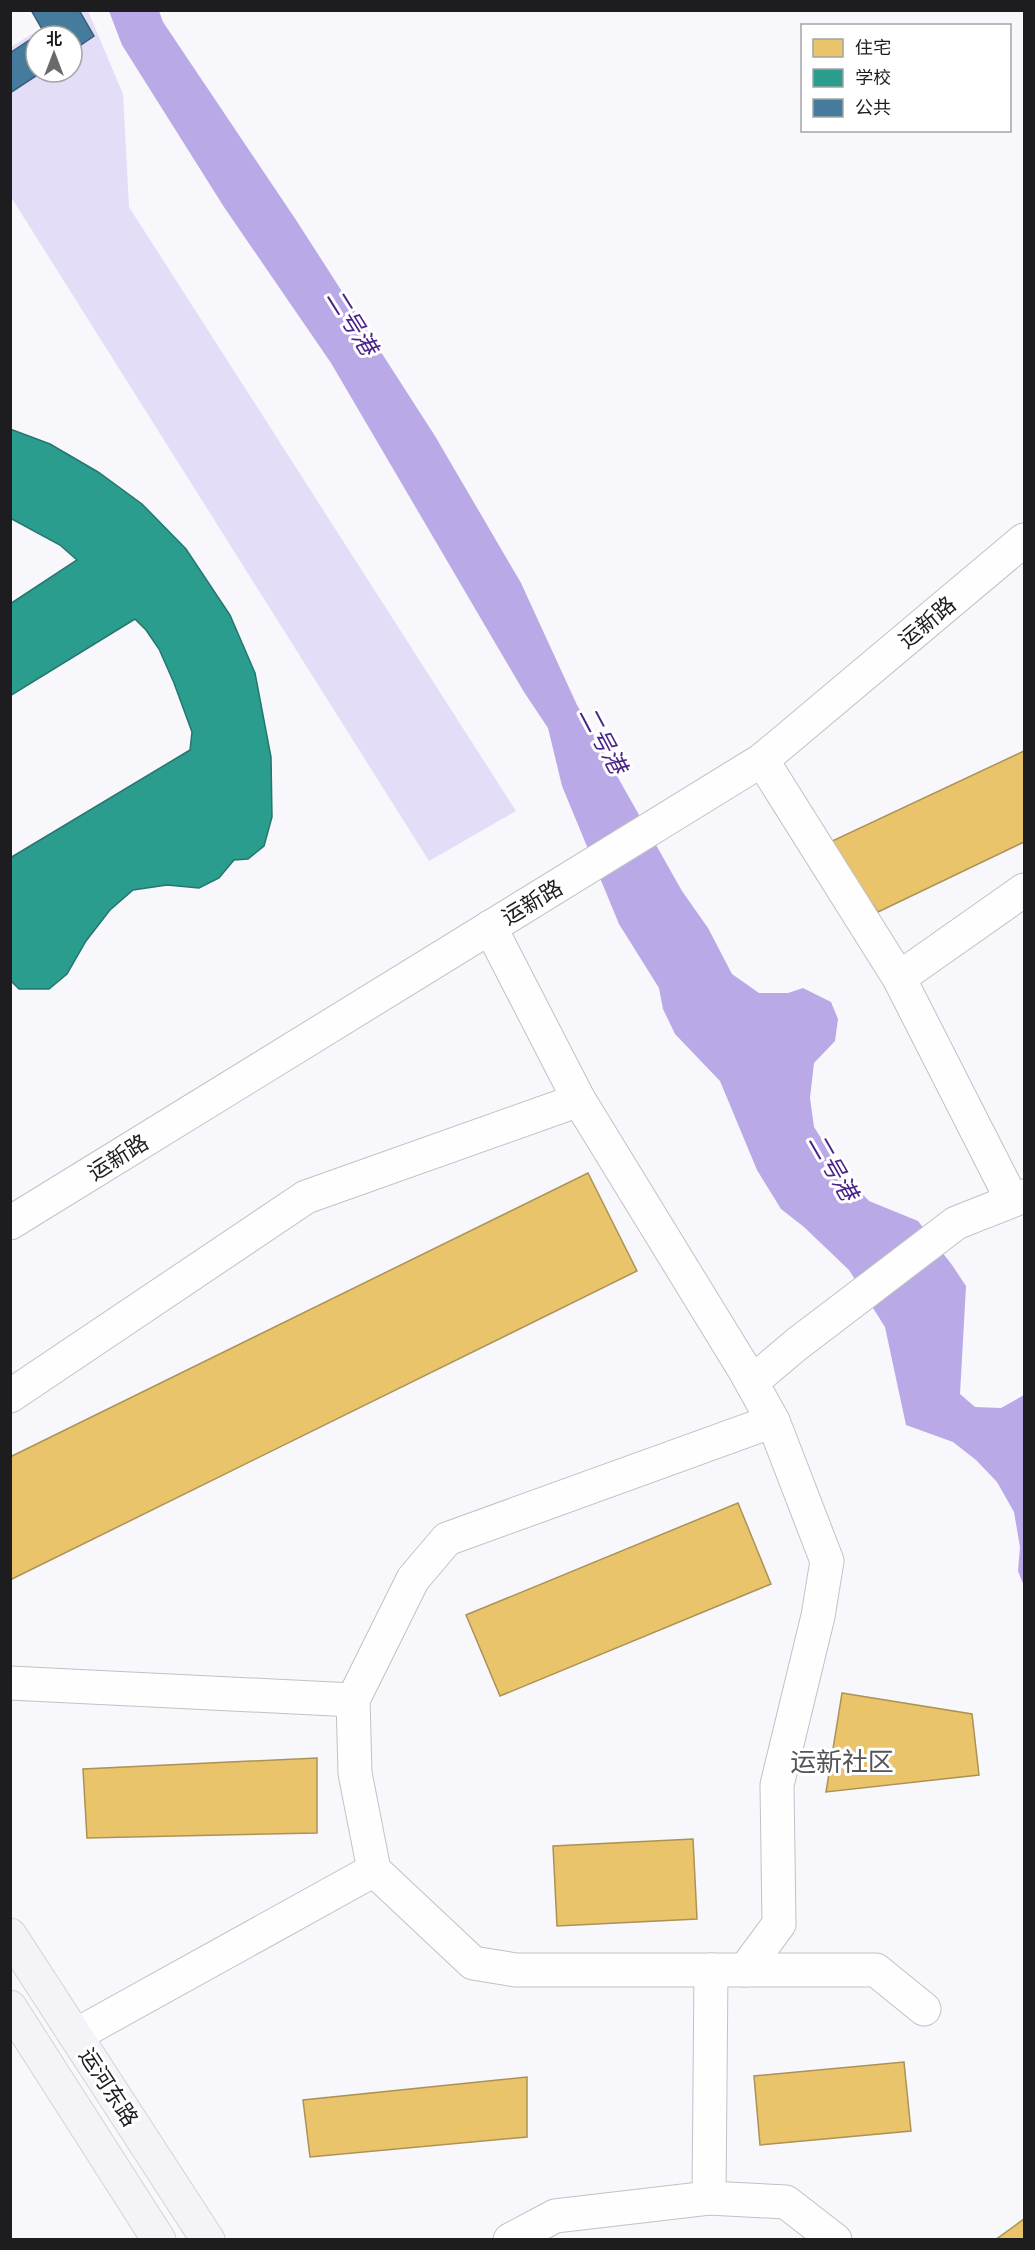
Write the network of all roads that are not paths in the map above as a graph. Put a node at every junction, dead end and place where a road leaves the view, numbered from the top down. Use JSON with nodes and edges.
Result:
{"nodes":[{"id":1,"x":1024,"y":540,"type":"edge"},
{"id":2,"x":762,"y":760,"type":"junction"},
{"id":3,"x":1024,"y":890,"type":"edge"},
{"id":4,"x":490,"y":927,"type":"junction"},
{"id":5,"x":899,"y":978,"type":"junction"},
{"id":6,"x":579,"y":1100,"type":"junction"},
{"id":7,"x":1018,"y":1198,"type":"edge"},
{"id":8,"x":10,"y":1223,"type":"edge"},
{"id":9,"x":752,"y":1382,"type":"junction"},
{"id":10,"x":10,"y":1396,"type":"edge"},
{"id":11,"x":773,"y":1421,"type":"junction"},
{"id":12,"x":10,"y":1683,"type":"edge"},
{"id":13,"x":354,"y":1700,"type":"junction"},
{"id":14,"x":374,"y":1870,"type":"junction"},
{"id":15,"x":10,"y":1935,"type":"edge"},
{"id":16,"x":711,"y":1970,"type":"junction"},
{"id":17,"x":745,"y":1970,"type":"junction"},
{"id":18,"x":10,"y":2007,"type":"edge"},
{"id":19,"x":924,"y":2009,"type":"dead end"},
{"id":20,"x":76,"y":2036,"type":"junction"},
{"id":21,"x":709,"y":2198,"type":"junction"},
{"id":22,"x":159,"y":2240,"type":"edge"},
{"id":23,"x":208,"y":2240,"type":"edge"},
{"id":24,"x":510,"y":2240,"type":"edge"},
{"id":25,"x":834,"y":2240,"type":"edge"}],
"edges":[{"from":1,"to":2,"type":"street","name":"运新路"},
{"from":2,"to":4,"type":"street","name":"运新路"},
{"from":2,"to":5,"type":"street"},
{"from":3,"to":5,"type":"street"},
{"from":4,"to":6,"type":"street"},
{"from":4,"to":8,"type":"street","name":"运新路"},
{"from":5,"to":7,"type":"street"},
{"from":6,"to":9,"type":"street"},
{"from":6,"to":10,"type":"street"},
{"from":7,"to":9,"type":"street"},
{"from":9,"to":11,"type":"street"},
{"from":11,"to":13,"type":"street"},
{"from":11,"to":17,"type":"street"},
{"from":12,"to":13,"type":"street"},
{"from":13,"to":14,"type":"street"},
{"from":14,"to":16,"type":"street"},
{"from":14,"to":20,"type":"street"},
{"from":15,"to":20,"type":"main road","name":"运河东路"},
{"from":16,"to":17,"type":"street"},
{"from":16,"to":21,"type":"street"},
{"from":17,"to":19,"type":"street"},
{"from":18,"to":22,"type":"main road","name":"运河东路"},
{"from":20,"to":23,"type":"main road","name":"运河东路"},
{"from":21,"to":24,"type":"street"},
{"from":21,"to":25,"type":"street"}]}
